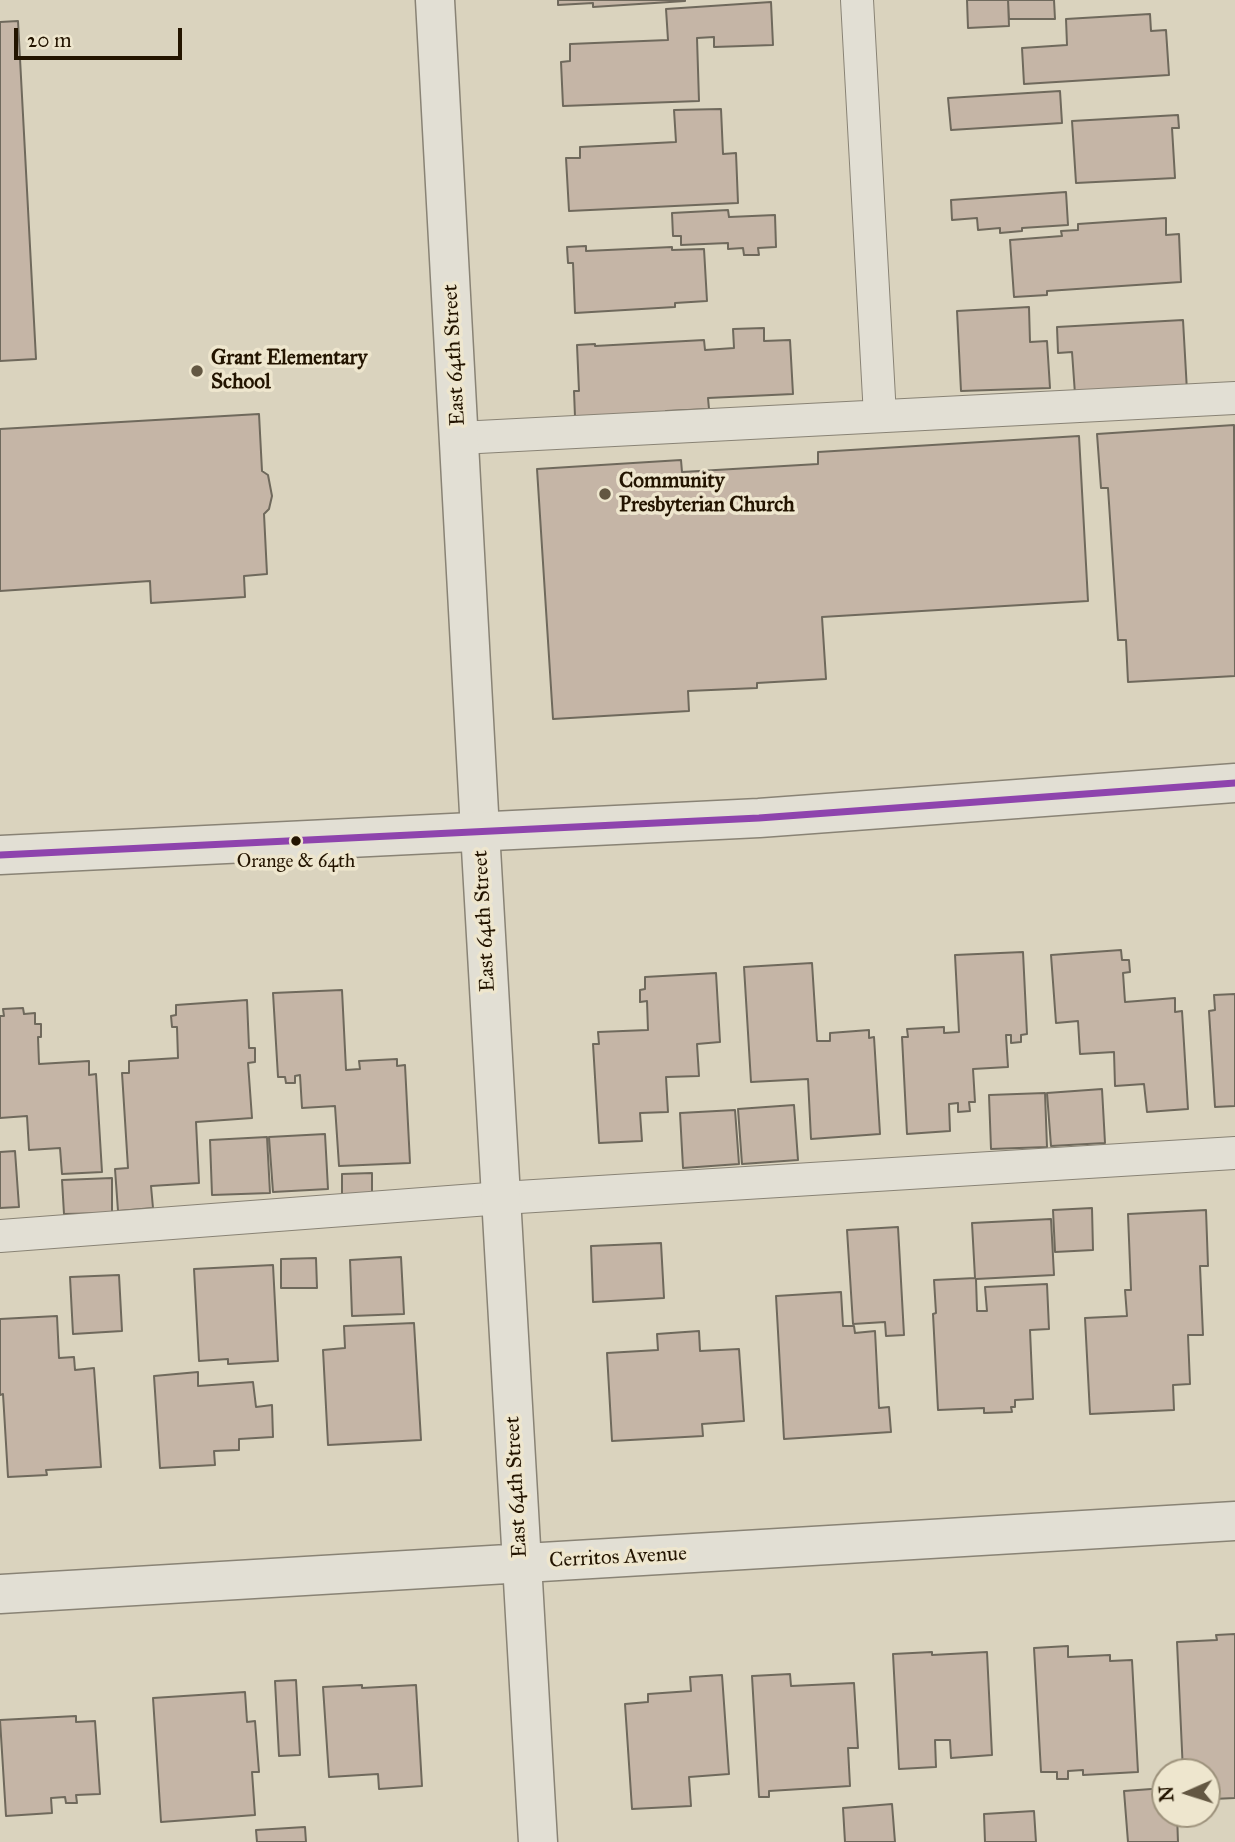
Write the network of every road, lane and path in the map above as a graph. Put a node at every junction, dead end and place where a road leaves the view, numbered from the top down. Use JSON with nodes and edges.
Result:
{"nodes":[{"id":1,"x":435,"y":0,"type":"edge"},
{"id":2,"x":857,"y":0,"type":"edge"},
{"id":3,"x":1235,"y":398,"type":"edge"},
{"id":4,"x":880,"y":416,"type":"junction"},
{"id":5,"x":459,"y":438,"type":"junction"},
{"id":6,"x":1235,"y":783,"type":"edge"},
{"id":7,"x":480,"y":831,"type":"junction"},
{"id":8,"x":0,"y":855,"type":"edge"},
{"id":9,"x":1235,"y":1153,"type":"edge"},
{"id":10,"x":502,"y":1198,"type":"junction"},
{"id":11,"x":0,"y":1236,"type":"edge"},
{"id":12,"x":1235,"y":1521,"type":"edge"},
{"id":13,"x":521,"y":1563,"type":"junction"},
{"id":14,"x":0,"y":1594,"type":"edge"},
{"id":15,"x":538,"y":1842,"type":"edge"}],
"edges":[{"from":1,"to":5,"type":"street","name":"East 64th Street"},
{"from":2,"to":4,"type":"lane"},
{"from":3,"to":4,"type":"lane"},
{"from":4,"to":5,"type":"lane"},
{"from":5,"to":7,"type":"street","name":"East 64th Street"},
{"from":6,"to":7,"type":"street"},
{"from":7,"to":8,"type":"street"},
{"from":7,"to":10,"type":"street","name":"East 64th Street"},
{"from":9,"to":10,"type":"lane"},
{"from":10,"to":11,"type":"lane"},
{"from":10,"to":13,"type":"street","name":"East 64th Street"},
{"from":12,"to":13,"type":"street","name":"Cerritos Avenue"},
{"from":13,"to":14,"type":"street","name":"Cerritos Avenue"},
{"from":13,"to":15,"type":"street","name":"East 64th Street"}]}
